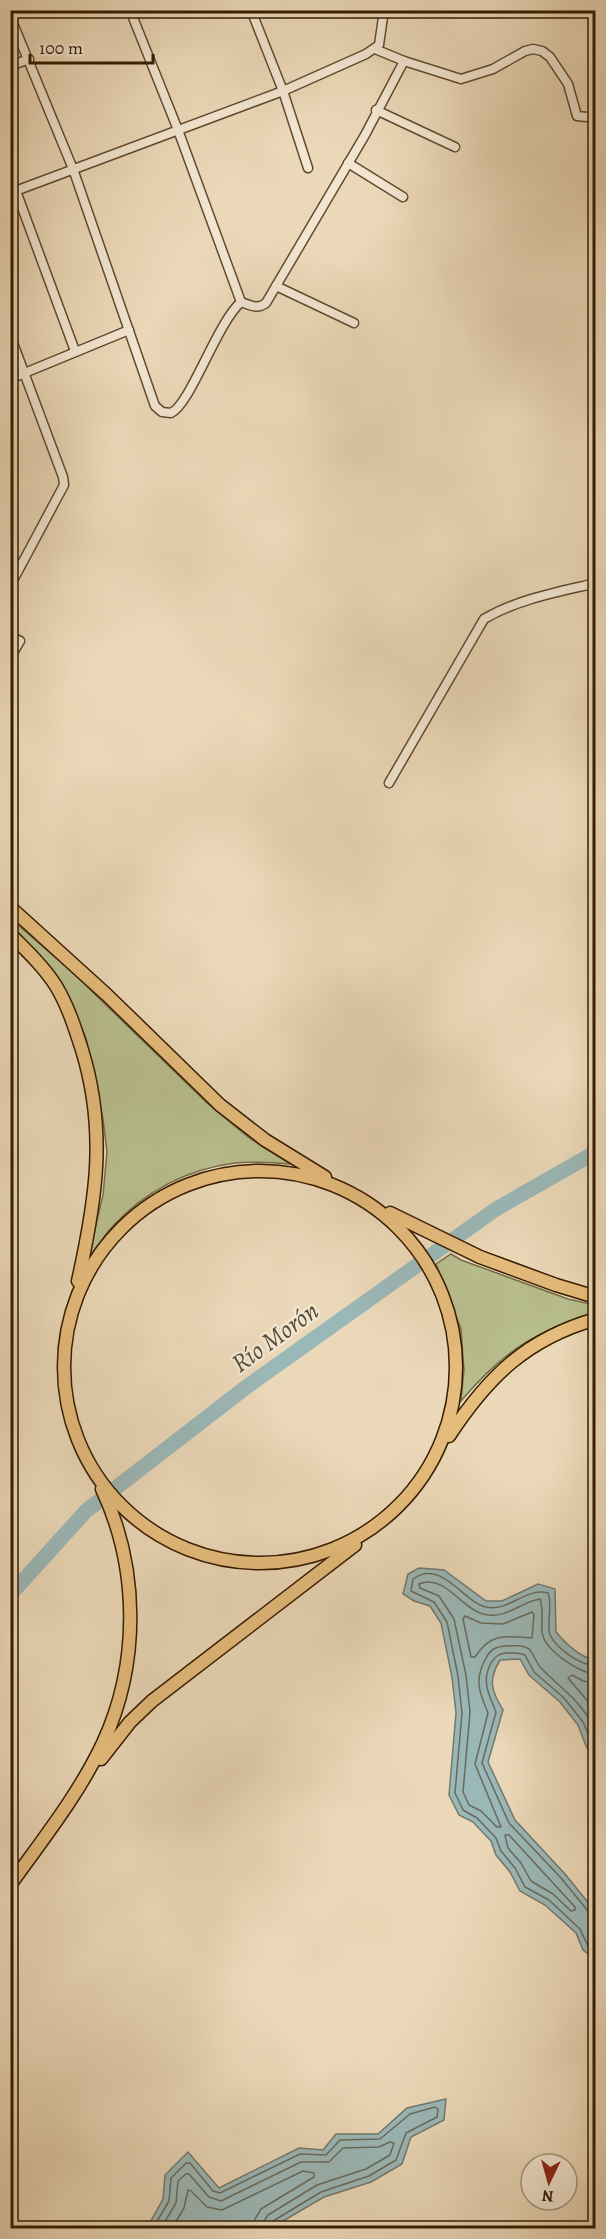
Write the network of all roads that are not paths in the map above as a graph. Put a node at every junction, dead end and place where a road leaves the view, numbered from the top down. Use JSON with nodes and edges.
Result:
{"nodes":[{"id":1,"x":130,"y":10,"type":"edge"},
{"id":2,"x":251,"y":10,"type":"edge"},
{"id":3,"x":384,"y":10,"type":"edge"},
{"id":4,"x":10,"y":16,"type":"edge"},
{"id":5,"x":375,"y":48,"type":"junction"},
{"id":6,"x":29,"y":59,"type":"junction"},
{"id":7,"x":404,"y":61,"type":"junction"},
{"id":8,"x":10,"y":66,"type":"edge"},
{"id":9,"x":283,"y":91,"type":"junction"},
{"id":10,"x":376,"y":110,"type":"junction"},
{"id":11,"x":596,"y":115,"type":"edge"},
{"id":12,"x":178,"y":130,"type":"junction"},
{"id":13,"x":455,"y":147,"type":"dead end"},
{"id":14,"x":348,"y":163,"type":"junction"},
{"id":15,"x":308,"y":168,"type":"dead end"},
{"id":16,"x":73,"y":170,"type":"junction"},
{"id":17,"x":13,"y":192,"type":"edge"},
{"id":18,"x":403,"y":197,"type":"dead end"},
{"id":19,"x":276,"y":286,"type":"junction"},
{"id":20,"x":241,"y":302,"type":"junction"},
{"id":21,"x":354,"y":323,"type":"dead end"},
{"id":22,"x":129,"y":330,"type":"junction"},
{"id":23,"x":10,"y":335,"type":"edge"},
{"id":24,"x":75,"y":351,"type":"junction"},
{"id":25,"x":24,"y":374,"type":"junction"},
{"id":26,"x":10,"y":379,"type":"edge"},
{"id":27,"x":596,"y":583,"type":"edge"},
{"id":28,"x":10,"y":586,"type":"edge"},
{"id":29,"x":10,"y":636,"type":"edge"},
{"id":30,"x":10,"y":658,"type":"edge"},
{"id":31,"x":389,"y":783,"type":"dead end"},
{"id":32,"x":10,"y":907,"type":"edge"},
{"id":33,"x":10,"y":934,"type":"edge"},
{"id":34,"x":361,"y":1198,"type":"junction"},
{"id":35,"x":596,"y":1297,"type":"edge"},
{"id":36,"x":70,"y":1317,"type":"junction"},
{"id":37,"x":596,"y":1319,"type":"edge"},
{"id":38,"x":434,"y":1460,"type":"junction"},
{"id":39,"x":113,"y":1503,"type":"junction"},
{"id":40,"x":383,"y":1520,"type":"junction"},
{"id":41,"x":75,"y":1793,"type":"junction"},
{"id":42,"x":10,"y":1885,"type":"edge"}],
"edges":[{"from":1,"to":12,"type":"street"},
{"from":2,"to":9,"type":"street"},
{"from":3,"to":5,"type":"street"},
{"from":4,"to":6,"type":"street"},
{"from":5,"to":7,"type":"street"},
{"from":5,"to":9,"type":"street"},
{"from":6,"to":8,"type":"street"},
{"from":6,"to":16,"type":"street"},
{"from":7,"to":10,"type":"street"},
{"from":7,"to":11,"type":"street"},
{"from":9,"to":12,"type":"street"},
{"from":9,"to":15,"type":"street"},
{"from":10,"to":13,"type":"street"},
{"from":10,"to":14,"type":"street"},
{"from":12,"to":16,"type":"street"},
{"from":12,"to":20,"type":"street"},
{"from":14,"to":18,"type":"street"},
{"from":14,"to":19,"type":"street"},
{"from":16,"to":17,"type":"street"},
{"from":16,"to":22,"type":"street"},
{"from":17,"to":24,"type":"street"},
{"from":19,"to":20,"type":"street"},
{"from":19,"to":21,"type":"street"},
{"from":20,"to":22,"type":"street"},
{"from":22,"to":24,"type":"street"},
{"from":23,"to":25,"type":"street"},
{"from":24,"to":25,"type":"street"},
{"from":25,"to":26,"type":"street"},
{"from":25,"to":28,"type":"street"},
{"from":27,"to":31,"type":"street"},
{"from":29,"to":30,"type":"street"},
{"from":32,"to":34,"type":"highway"},
{"from":33,"to":36,"type":"highway"},
{"from":34,"to":35,"type":"highway"},
{"from":34,"to":36,"type":"highway"},
{"from":34,"to":38,"type":"highway"},
{"from":36,"to":39,"type":"highway"},
{"from":37,"to":38,"type":"highway"},
{"from":38,"to":40,"type":"highway"},
{"from":39,"to":40,"type":"highway"},
{"from":39,"to":41,"type":"highway"},
{"from":40,"to":41,"type":"highway"},
{"from":41,"to":42,"type":"highway"}]}
